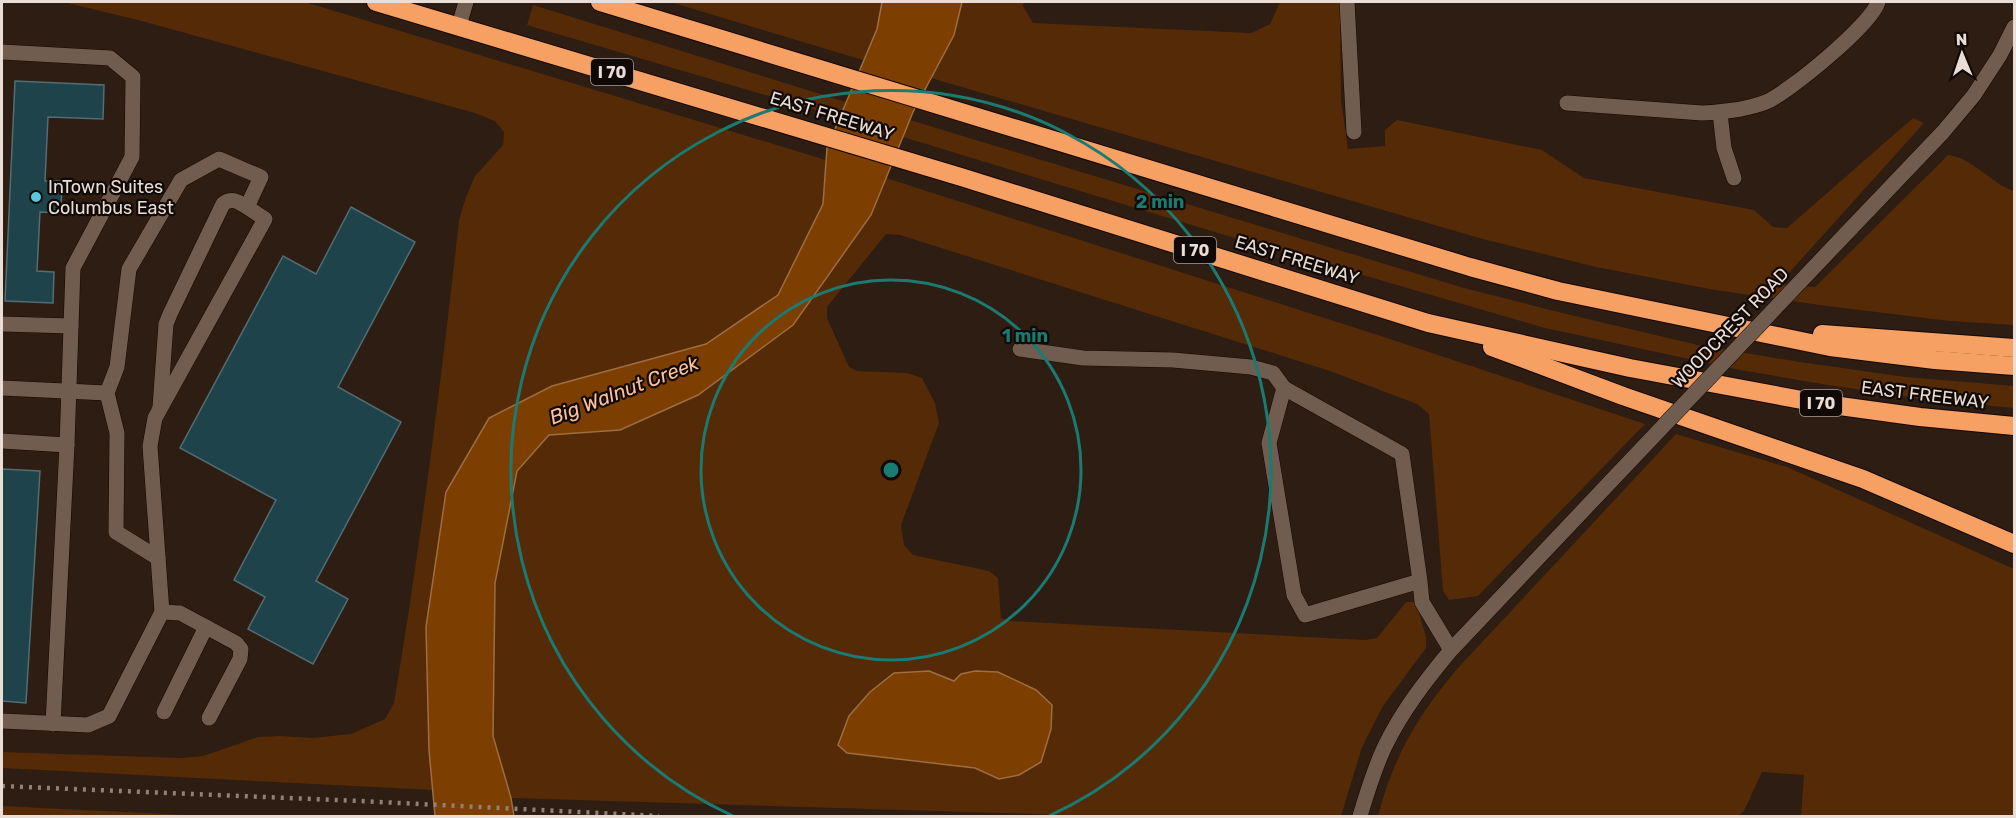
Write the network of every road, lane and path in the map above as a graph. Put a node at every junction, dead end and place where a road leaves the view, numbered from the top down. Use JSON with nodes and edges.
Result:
{"nodes":[{"id":1,"x":376,"y":2,"type":"edge"},
{"id":2,"x":466,"y":2,"type":"edge"},
{"id":3,"x":600,"y":2,"type":"edge"},
{"id":4,"x":1347,"y":2,"type":"edge"},
{"id":5,"x":1878,"y":2,"type":"edge"},
{"id":6,"x":459,"y":26,"type":"junction"},
{"id":7,"x":2014,"y":27,"type":"edge"},
{"id":8,"x":2,"y":52,"type":"edge"},
{"id":9,"x":1567,"y":103,"type":"dead end"},
{"id":10,"x":1720,"y":112,"type":"junction"},
{"id":11,"x":1354,"y":132,"type":"dead end"},
{"id":12,"x":1734,"y":178,"type":"dead end"},
{"id":13,"x":247,"y":207,"type":"junction"},
{"id":14,"x":1649,"y":310,"type":"junction"},
{"id":15,"x":1428,"y":323,"type":"junction"},
{"id":16,"x":2,"y":324,"type":"edge"},
{"id":17,"x":71,"y":326,"type":"junction"},
{"id":18,"x":2014,"y":348,"type":"edge"},
{"id":19,"x":1020,"y":349,"type":"dead end"},
{"id":20,"x":2014,"y":366,"type":"edge"},
{"id":21,"x":2,"y":388,"type":"edge"},
{"id":22,"x":1284,"y":388,"type":"junction"},
{"id":23,"x":68,"y":392,"type":"junction"},
{"id":24,"x":107,"y":393,"type":"junction"},
{"id":25,"x":159,"y":411,"type":"junction"},
{"id":26,"x":2014,"y":426,"type":"edge"},
{"id":27,"x":2,"y":441,"type":"edge"},
{"id":28,"x":67,"y":445,"type":"junction"},
{"id":29,"x":2014,"y":544,"type":"edge"},
{"id":30,"x":158,"y":558,"type":"junction"},
{"id":31,"x":1420,"y":581,"type":"junction"},
{"id":32,"x":162,"y":612,"type":"junction"},
{"id":33,"x":206,"y":627,"type":"junction"},
{"id":34,"x":1454,"y":647,"type":"junction"},
{"id":35,"x":164,"y":712,"type":"dead end"},
{"id":36,"x":209,"y":718,"type":"dead end"},
{"id":37,"x":2,"y":721,"type":"edge"},
{"id":38,"x":54,"y":724,"type":"junction"},
{"id":39,"x":1359,"y":816,"type":"edge"}],
"edges":[{"from":1,"to":6,"type":"highway","name":"EAST FREEWAY","number":"I 70"},
{"from":2,"to":6,"type":"street"},
{"from":3,"to":14,"type":"highway","name":"EAST FREEWAY"},
{"from":4,"to":11,"type":"street"},
{"from":5,"to":10,"type":"street"},
{"from":6,"to":15,"type":"highway","name":"EAST FREEWAY","number":"I 70"},
{"from":7,"to":34,"type":"street","name":"WOODCREST ROAD","bridge":true},
{"from":8,"to":17,"type":"street"},
{"from":9,"to":10,"type":"street"},
{"from":10,"to":12,"type":"street"},
{"from":13,"to":24,"type":"street"},
{"from":13,"to":25,"type":"street"},
{"from":13,"to":25,"type":"street"},
{"from":14,"to":18,"type":"highway"},
{"from":14,"to":20,"type":"highway","name":"EAST FREEWAY"},
{"from":15,"to":26,"type":"highway","name":"EAST FREEWAY","number":"I 70"},
{"from":15,"to":29,"type":"highway"},
{"from":16,"to":17,"type":"street"},
{"from":17,"to":23,"type":"street"},
{"from":19,"to":22,"type":"street"},
{"from":21,"to":23,"type":"street"},
{"from":22,"to":31,"type":"street"},
{"from":22,"to":31,"type":"street"},
{"from":23,"to":24,"type":"street"},
{"from":23,"to":28,"type":"street"},
{"from":24,"to":30,"type":"street"},
{"from":25,"to":30,"type":"street"},
{"from":27,"to":28,"type":"street"},
{"from":28,"to":38,"type":"street"},
{"from":30,"to":32,"type":"street"},
{"from":31,"to":34,"type":"street"},
{"from":32,"to":33,"type":"street"},
{"from":32,"to":38,"type":"street"},
{"from":33,"to":35,"type":"street"},
{"from":33,"to":36,"type":"street"},
{"from":34,"to":39,"type":"street","name":"WOODCREST ROAD"},
{"from":37,"to":38,"type":"street"}]}
